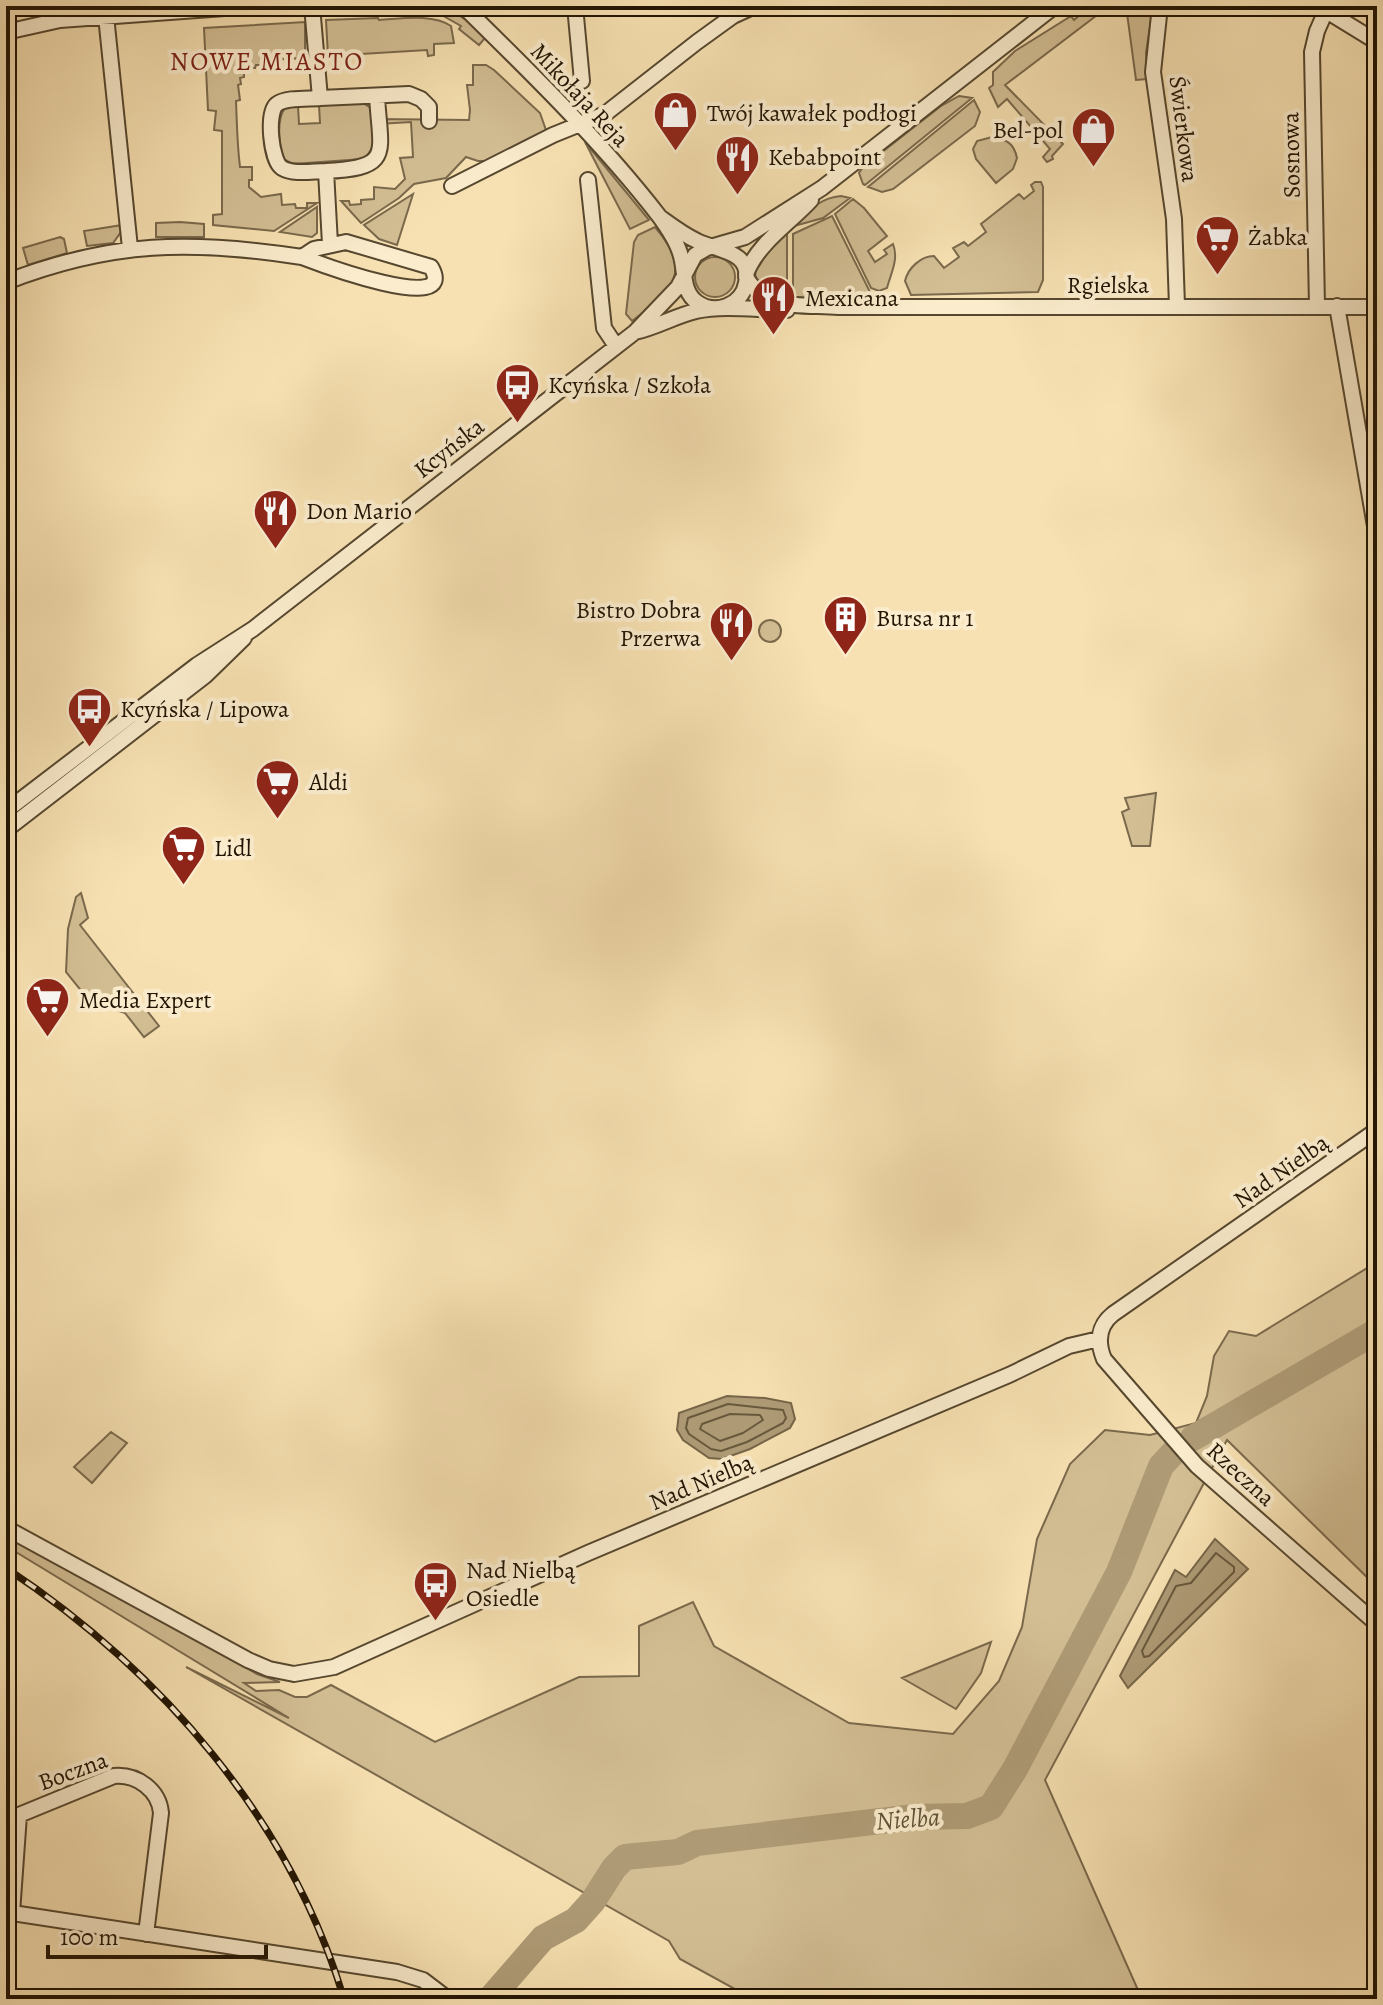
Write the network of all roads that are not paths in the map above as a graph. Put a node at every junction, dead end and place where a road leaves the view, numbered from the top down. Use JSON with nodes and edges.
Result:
{"nodes":[{"id":1,"x":252,"y":6,"type":"edge"},
{"id":2,"x":312,"y":6,"type":"edge"},
{"id":3,"x":463,"y":6,"type":"edge"},
{"id":4,"x":575,"y":6,"type":"edge"},
{"id":5,"x":755,"y":6,"type":"edge"},
{"id":6,"x":1055,"y":6,"type":"edge"},
{"id":7,"x":1160,"y":6,"type":"edge"},
{"id":8,"x":1324,"y":7,"type":"edge"},
{"id":9,"x":732,"y":11,"type":"edge"},
{"id":10,"x":58,"y":13,"type":"edge"},
{"id":11,"x":106,"y":16,"type":"junction"},
{"id":12,"x":6,"y":32,"type":"edge"},
{"id":13,"x":1377,"y":42,"type":"edge"},
{"id":14,"x":582,"y":81,"type":"dead end"},
{"id":15,"x":377,"y":96,"type":"junction"},
{"id":16,"x":320,"y":98,"type":"junction"},
{"id":17,"x":429,"y":121,"type":"dead end"},
{"id":18,"x":581,"y":124,"type":"junction"},
{"id":19,"x":326,"y":171,"type":"junction"},
{"id":20,"x":588,"y":180,"type":"dead end"},
{"id":21,"x":452,"y":186,"type":"dead end"},
{"id":22,"x":822,"y":188,"type":"junction"},
{"id":23,"x":661,"y":218,"type":"junction"},
{"id":24,"x":330,"y":244,"type":"junction"},
{"id":25,"x":713,"y":247,"type":"junction"},
{"id":26,"x":130,"y":248,"type":"junction"},
{"id":27,"x":302,"y":257,"type":"junction"},
{"id":28,"x":685,"y":272,"type":"junction"},
{"id":29,"x":746,"y":276,"type":"junction"},
{"id":30,"x":6,"y":282,"type":"edge"},
{"id":31,"x":1177,"y":306,"type":"junction"},
{"id":32,"x":1317,"y":306,"type":"junction"},
{"id":33,"x":1337,"y":306,"type":"junction"},
{"id":34,"x":839,"y":307,"type":"junction"},
{"id":35,"x":1377,"y":307,"type":"edge"},
{"id":36,"x":719,"y":308,"type":"junction"},
{"id":37,"x":635,"y":332,"type":"junction"},
{"id":38,"x":616,"y":346,"type":"junction"},
{"id":39,"x":1377,"y":538,"type":"edge"},
{"id":40,"x":253,"y":629,"type":"junction"},
{"id":41,"x":6,"y":811,"type":"edge"},
{"id":42,"x":6,"y":830,"type":"edge"},
{"id":43,"x":1377,"y":1130,"type":"edge"},
{"id":44,"x":1099,"y":1339,"type":"junction"},
{"id":45,"x":6,"y":1528,"type":"edge"},
{"id":46,"x":1377,"y":1624,"type":"edge"},
{"id":47,"x":6,"y":1806,"type":"edge"},
{"id":48,"x":19,"y":1815,"type":"junction"},
{"id":49,"x":9,"y":1913,"type":"edge"},
{"id":50,"x":146,"y":1934,"type":"junction"},
{"id":51,"x":448,"y":1999,"type":"edge"}],
"edges":[{"from":1,"to":11,"type":"street"},
{"from":2,"to":16,"type":"street"},
{"from":3,"to":18,"type":"street","name":"Mikołaja Reja"},
{"from":4,"to":14,"type":"street"},
{"from":5,"to":9,"type":"street"},
{"from":6,"to":22,"type":"street"},
{"from":7,"to":31,"type":"street","name":"Świerkowa"},
{"from":8,"to":13,"type":"street"},
{"from":8,"to":32,"type":"street","name":"Sosnowa"},
{"from":9,"to":18,"type":"street"},
{"from":10,"to":11,"type":"street"},
{"from":10,"to":12,"type":"street"},
{"from":11,"to":26,"type":"street"},
{"from":15,"to":16,"type":"street"},
{"from":15,"to":17,"type":"street"},
{"from":15,"to":19,"type":"street"},
{"from":16,"to":19,"type":"street"},
{"from":18,"to":21,"type":"street"},
{"from":18,"to":23,"type":"street","name":"Mikołaja Reja"},
{"from":19,"to":24,"type":"street"},
{"from":20,"to":38,"type":"street"},
{"from":22,"to":25,"type":"street"},
{"from":22,"to":29,"type":"street"},
{"from":23,"to":25,"type":"street","name":"Mikołaja Reja"},
{"from":23,"to":28,"type":"street","name":"Mikołaja Reja"},
{"from":24,"to":27,"type":"street"},
{"from":24,"to":27,"type":"street"},
{"from":25,"to":28,"type":"street"},
{"from":25,"to":29,"type":"street"},
{"from":26,"to":27,"type":"street"},
{"from":26,"to":30,"type":"street"},
{"from":28,"to":36,"type":"street"},
{"from":28,"to":37,"type":"street","name":"Kcyńska"},
{"from":29,"to":34,"type":"street","name":"Rgielska"},
{"from":29,"to":36,"type":"street"},
{"from":31,"to":32,"type":"street","name":"Rgielska"},
{"from":31,"to":34,"type":"street","name":"Rgielska"},
{"from":32,"to":33,"type":"street","name":"Rgielska"},
{"from":33,"to":35,"type":"street","name":"Rgielska"},
{"from":33,"to":39,"type":"street"},
{"from":34,"to":36,"type":"street","name":"Rgielska"},
{"from":36,"to":37,"type":"street","name":"Kcyńska"},
{"from":37,"to":38,"type":"street","name":"Kcyńska"},
{"from":38,"to":40,"type":"street","name":"Kcyńska"},
{"from":40,"to":41,"type":"street","name":"Kcyńska"},
{"from":40,"to":42,"type":"street","name":"Kcyńska"},
{"from":43,"to":44,"type":"street","name":"Nad Nielbą"},
{"from":44,"to":45,"type":"street","name":"Nad Nielbą"},
{"from":44,"to":46,"type":"street","name":"Rzeczna"},
{"from":47,"to":48,"type":"street","name":"Boczna"},
{"from":48,"to":49,"type":"street"},
{"from":48,"to":50,"type":"street","name":"Boczna"},
{"from":49,"to":50,"type":"street"},
{"from":50,"to":51,"type":"street"}]}
